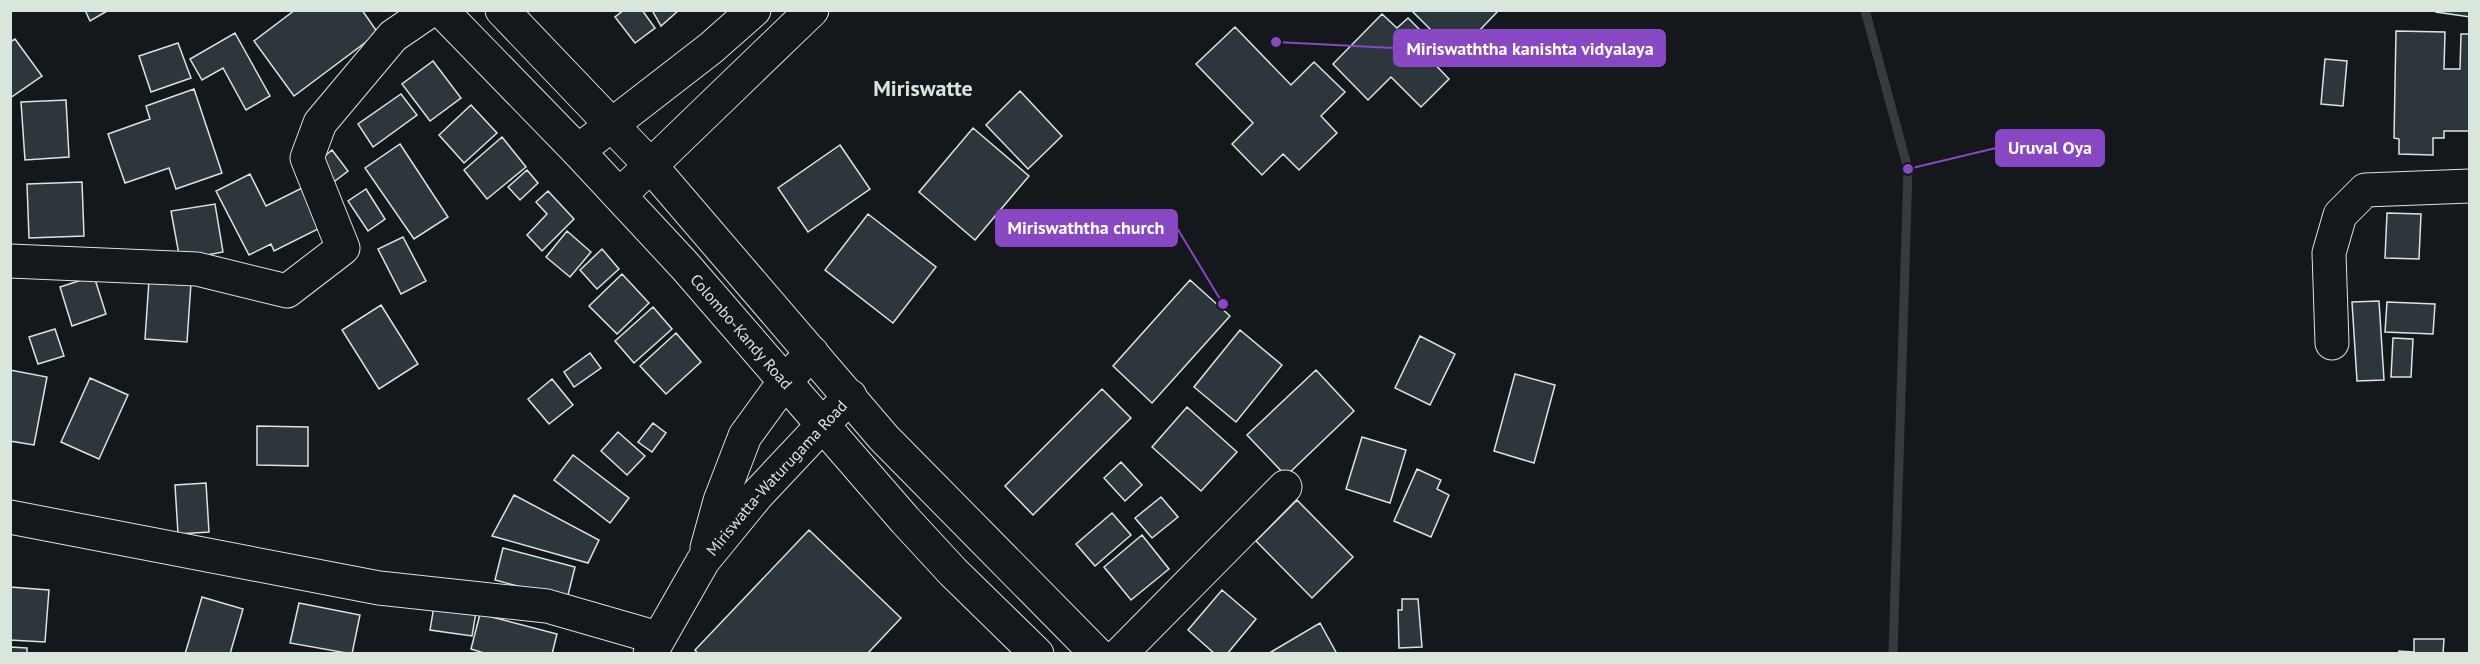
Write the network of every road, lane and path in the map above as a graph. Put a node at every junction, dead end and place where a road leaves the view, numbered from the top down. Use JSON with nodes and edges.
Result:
{"nodes":[{"id":1,"x":431,"y":10,"type":"edge"},
{"id":2,"x":441,"y":10,"type":"edge"},
{"id":3,"x":502,"y":10,"type":"edge"},
{"id":4,"x":754,"y":10,"type":"edge"},
{"id":5,"x":812,"y":10,"type":"edge"},
{"id":6,"x":611,"y":124,"type":"junction"},
{"id":7,"x":578,"y":151,"type":"junction"},
{"id":8,"x":650,"y":165,"type":"junction"},
{"id":9,"x":2469,"y":186,"type":"edge"},
{"id":10,"x":620,"y":195,"type":"junction"},
{"id":11,"x":10,"y":261,"type":"edge"},
{"id":12,"x":2332,"y":344,"type":"dead end"},
{"id":13,"x":812,"y":353,"type":"junction"},
{"id":14,"x":785,"y":381,"type":"junction"},
{"id":15,"x":850,"y":396,"type":"junction"},
{"id":16,"x":822,"y":424,"type":"junction"},
{"id":17,"x":1285,"y":487,"type":"dead end"},
{"id":18,"x":10,"y":517,"type":"edge"},
{"id":19,"x":703,"y":561,"type":"junction"},
{"id":20,"x":654,"y":646,"type":"edge"},
{"id":21,"x":1037,"y":654,"type":"edge"},
{"id":22,"x":1097,"y":654,"type":"edge"},
{"id":23,"x":1120,"y":654,"type":"edge"}],
"edges":[{"from":1,"to":11,"type":"main road"},
{"from":2,"to":7,"type":"main road","name":"Colombo-Kandy Road"},
{"from":3,"to":6,"type":"main road"},
{"from":4,"to":6,"type":"main road"},
{"from":5,"to":8,"type":"main road"},
{"from":6,"to":7,"type":"main road"},
{"from":6,"to":8,"type":"main road"},
{"from":7,"to":10,"type":"main road","name":"Colombo-Kandy Road"},
{"from":8,"to":10,"type":"main road"},
{"from":8,"to":13,"type":"main road"},
{"from":9,"to":12,"type":"main road"},
{"from":10,"to":14,"type":"main road","name":"Colombo-Kandy Road"},
{"from":13,"to":14,"type":"main road","name":"Miriswatta-Waturugama Road"},
{"from":13,"to":15,"type":"main road"},
{"from":14,"to":16,"type":"main road","name":"Colombo-Kandy Road"},
{"from":14,"to":19,"type":"main road","name":"Miriswatta-Waturugama Road"},
{"from":15,"to":16,"type":"main road","name":"Miriswatta-Waturugama Road"},
{"from":15,"to":22,"type":"main road"},
{"from":16,"to":19,"type":"main road","name":"Miriswatta-Waturugama Road"},
{"from":16,"to":21,"type":"main road","name":"Colombo-Kandy Road"},
{"from":17,"to":23,"type":"main road"},
{"from":18,"to":20,"type":"main road"},
{"from":19,"to":20,"type":"main road","name":"Miriswatta-Waturugama Road"}]}
